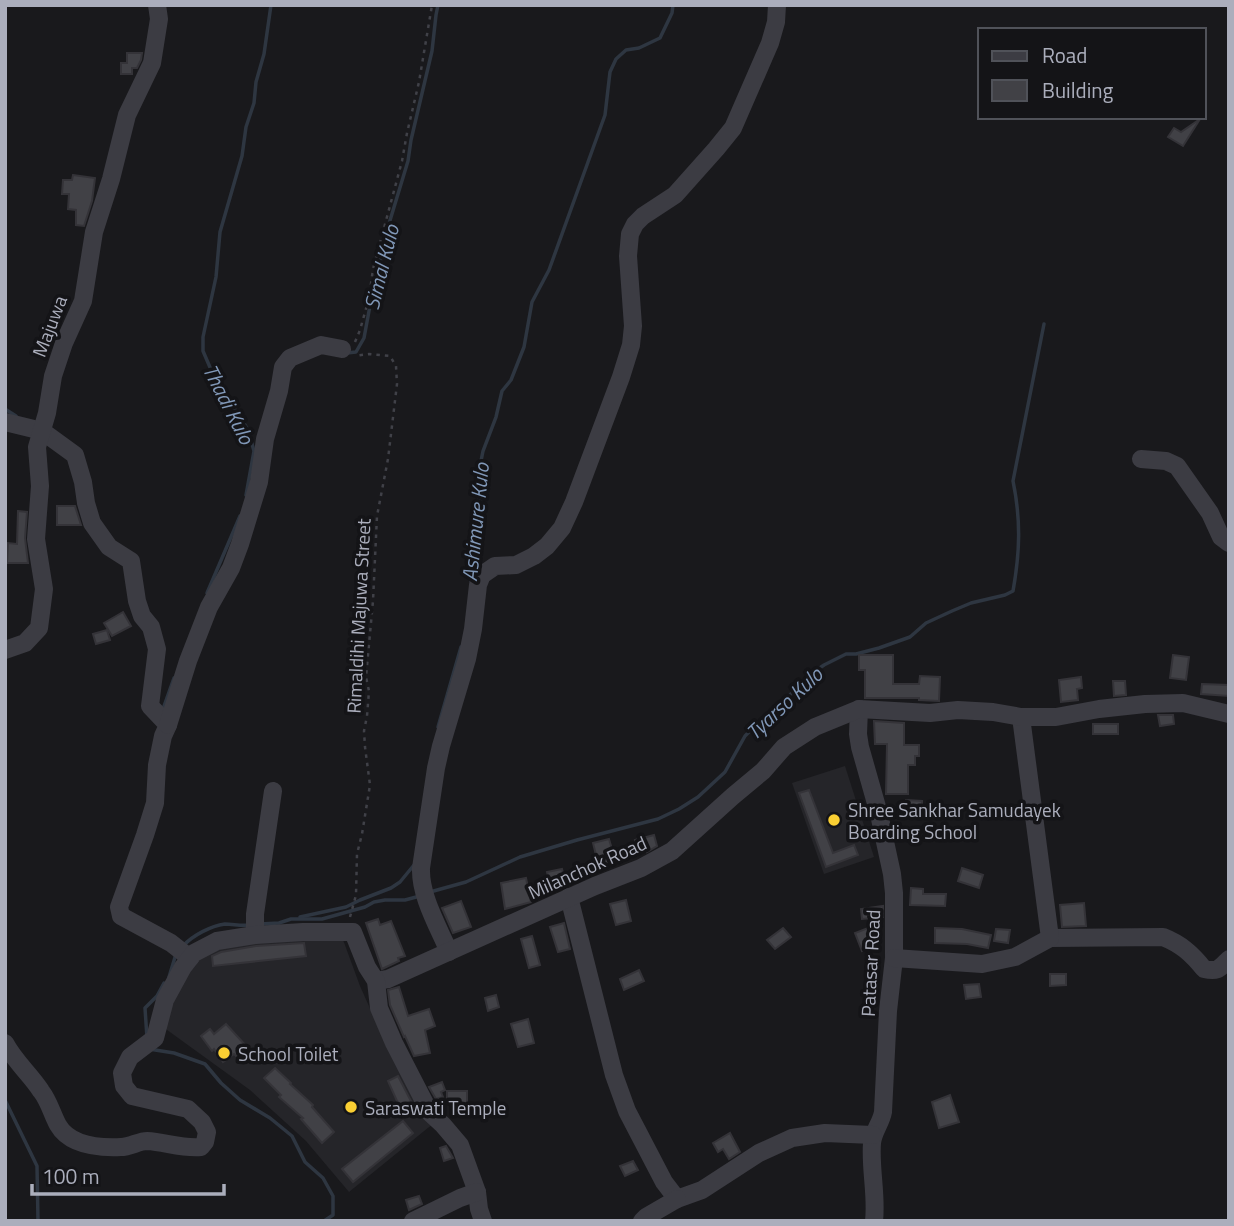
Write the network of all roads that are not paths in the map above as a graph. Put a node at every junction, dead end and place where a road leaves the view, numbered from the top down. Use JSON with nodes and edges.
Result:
{"nodes":[{"id":1,"x":157,"y":5,"type":"edge"},
{"id":2,"x":777,"y":5,"type":"edge"},
{"id":3,"x":347,"y":353,"type":"road end"},
{"id":4,"x":5,"y":422,"type":"edge"},
{"id":5,"x":42,"y":431,"type":"junction"},
{"id":6,"x":1141,"y":459,"type":"dead end"},
{"id":7,"x":1229,"y":543,"type":"edge"},
{"id":8,"x":5,"y":650,"type":"edge"},
{"id":9,"x":859,"y":709,"type":"junction"},
{"id":10,"x":1229,"y":714,"type":"edge"},
{"id":11,"x":1021,"y":717,"type":"junction"},
{"id":12,"x":166,"y":723,"type":"junction"},
{"id":13,"x":273,"y":791,"type":"dead end"},
{"id":14,"x":569,"y":897,"type":"junction"},
{"id":15,"x":256,"y":935,"type":"junction"},
{"id":16,"x":1051,"y":938,"type":"junction"},
{"id":17,"x":182,"y":951,"type":"junction"},
{"id":18,"x":449,"y":952,"type":"junction"},
{"id":19,"x":894,"y":958,"type":"junction"},
{"id":20,"x":1229,"y":959,"type":"edge"},
{"id":21,"x":376,"y":981,"type":"junction"},
{"id":22,"x":5,"y":1043,"type":"edge"},
{"id":23,"x":873,"y":1135,"type":"junction"},
{"id":24,"x":477,"y":1192,"type":"junction"},
{"id":25,"x":677,"y":1199,"type":"junction"},
{"id":26,"x":413,"y":1221,"type":"edge"},
{"id":27,"x":483,"y":1221,"type":"edge"},
{"id":28,"x":642,"y":1221,"type":"edge"},
{"id":29,"x":874,"y":1221,"type":"edge"}],
"edges":[{"from":1,"to":5,"type":"street","name":"Majuwa"},
{"from":2,"to":18,"type":"street"},
{"from":3,"to":12,"type":"street"},
{"from":4,"to":5,"type":"street"},
{"from":5,"to":8,"type":"street","name":"Majuwa"},
{"from":5,"to":12,"type":"street"},
{"from":6,"to":7,"type":"street"},
{"from":9,"to":11,"type":"street"},
{"from":9,"to":14,"type":"street","name":"Milanchok Road"},
{"from":9,"to":19,"type":"street","name":"Patasar Road"},
{"from":10,"to":11,"type":"street"},
{"from":11,"to":16,"type":"street"},
{"from":12,"to":17,"type":"street"},
{"from":13,"to":15,"type":"street"},
{"from":14,"to":18,"type":"street","name":"Milanchok Road"},
{"from":14,"to":25,"type":"street"},
{"from":15,"to":17,"type":"street"},
{"from":15,"to":21,"type":"street"},
{"from":16,"to":19,"type":"street"},
{"from":16,"to":20,"type":"street"},
{"from":17,"to":22,"type":"street"},
{"from":18,"to":21,"type":"street","name":"Milanchok Road"},
{"from":19,"to":23,"type":"street","name":"Patasar Road"},
{"from":21,"to":24,"type":"street"},
{"from":23,"to":25,"type":"street"},
{"from":23,"to":29,"type":"street","name":"Patasar Road"},
{"from":24,"to":26,"type":"street"},
{"from":24,"to":27,"type":"street"},
{"from":25,"to":28,"type":"street"}]}
